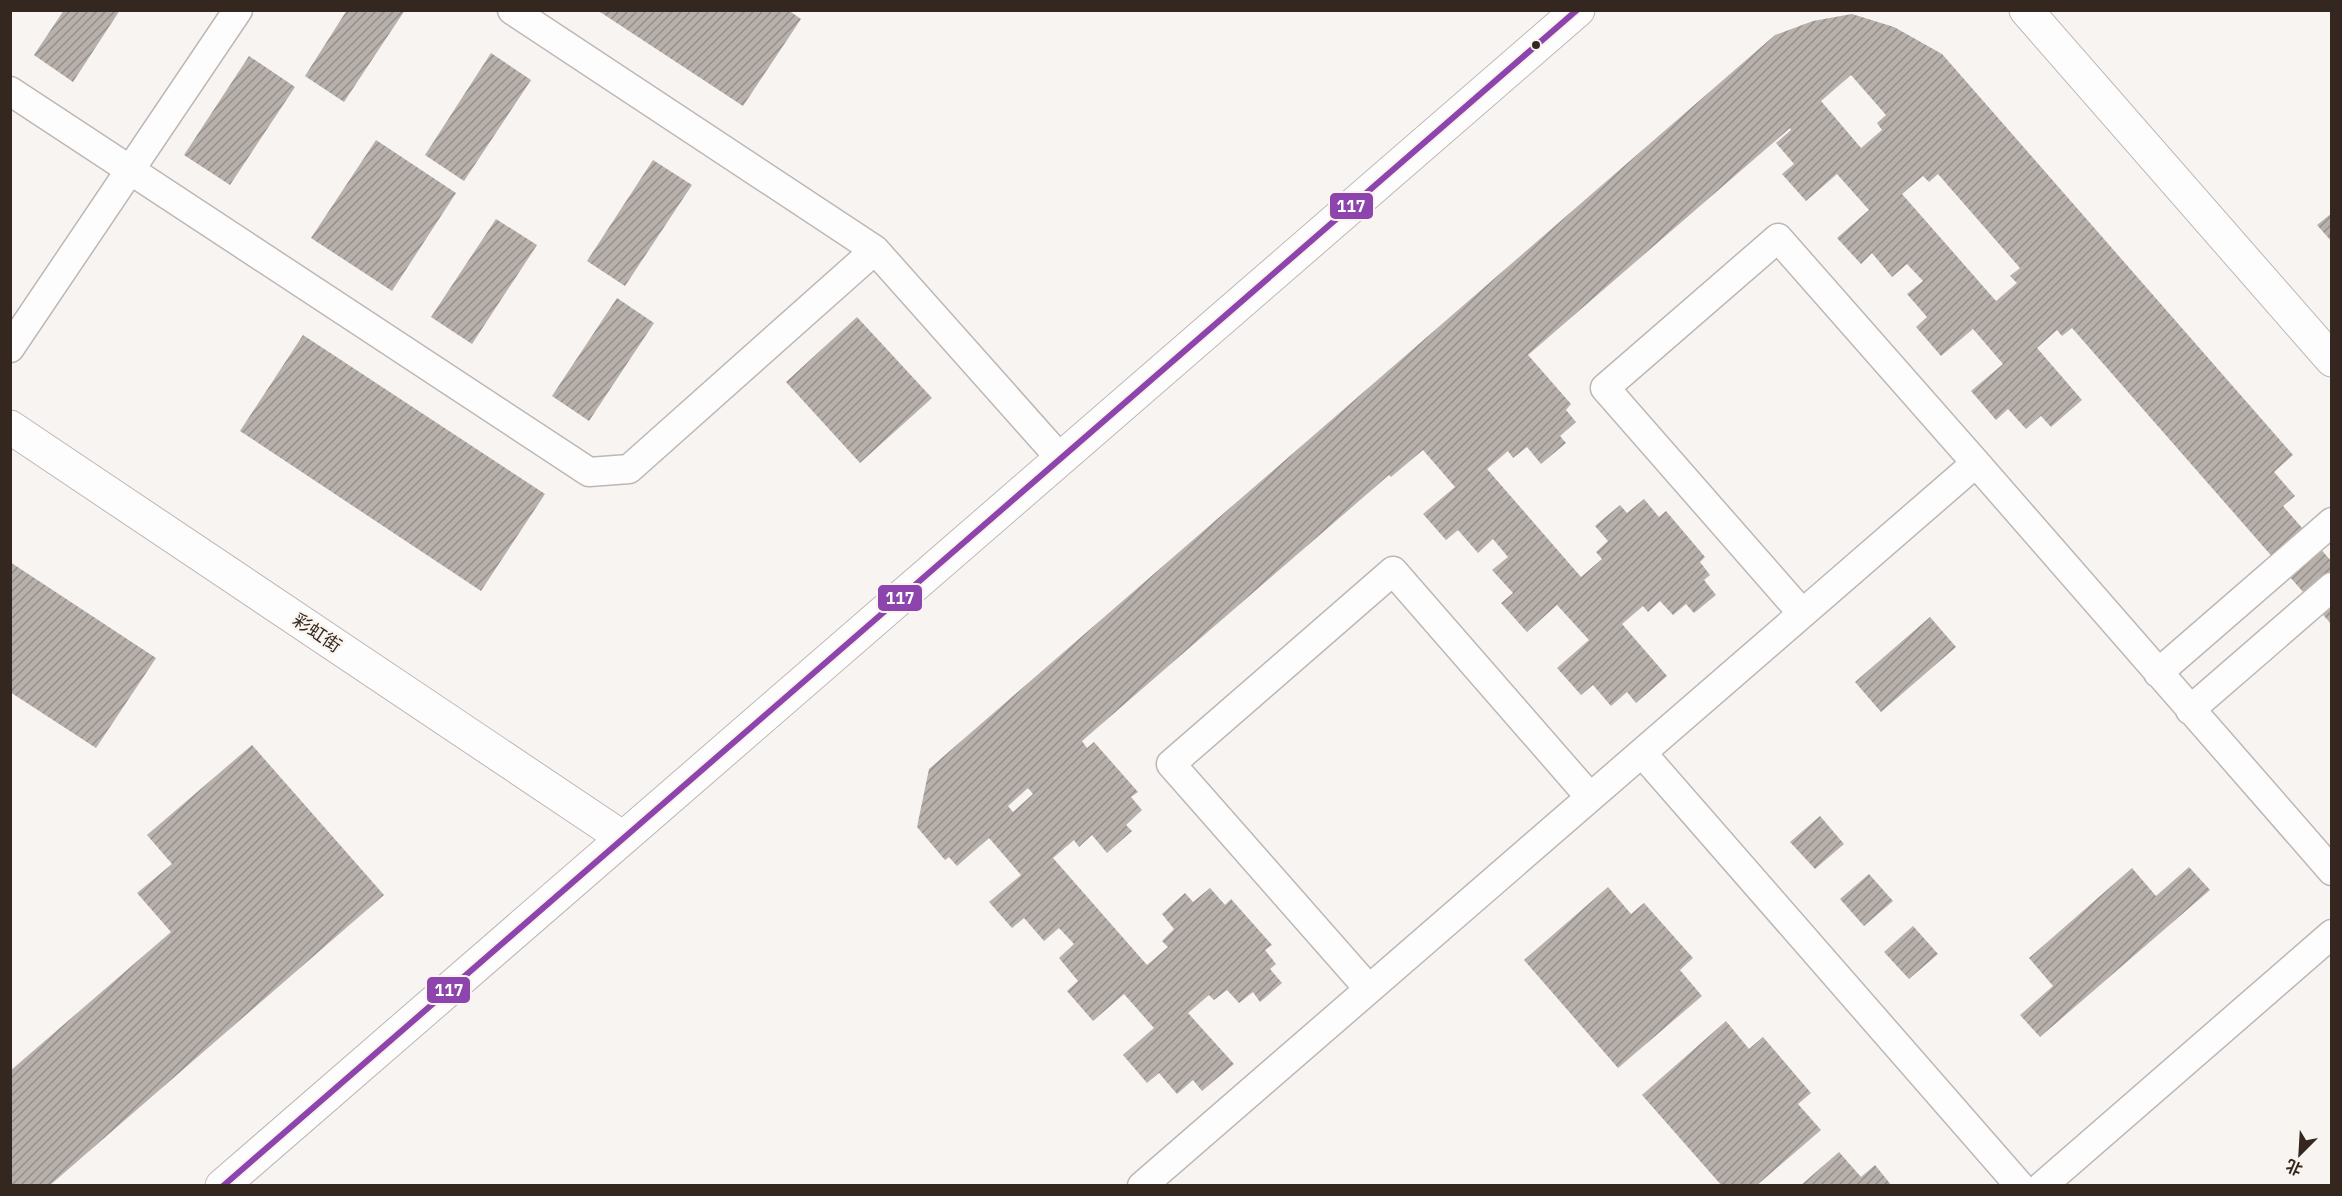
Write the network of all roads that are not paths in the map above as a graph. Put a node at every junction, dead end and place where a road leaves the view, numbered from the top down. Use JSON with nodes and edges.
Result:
{"nodes":[{"id":1,"x":238,"y":10,"type":"edge"},
{"id":2,"x":512,"y":10,"type":"edge"},
{"id":3,"x":1578,"y":10,"type":"edge"},
{"id":4,"x":2026,"y":10,"type":"edge"},
{"id":5,"x":10,"y":91,"type":"edge"},
{"id":6,"x":131,"y":170,"type":"junction"},
{"id":7,"x":875,"y":250,"type":"junction"},
{"id":8,"x":10,"y":348,"type":"edge"},
{"id":9,"x":2331,"y":360,"type":"edge"},
{"id":10,"x":10,"y":427,"type":"edge"},
{"id":11,"x":1061,"y":459,"type":"junction"},
{"id":12,"x":1976,"y":463,"type":"junction"},
{"id":13,"x":2331,"y":522,"type":"edge"},
{"id":14,"x":2331,"y":587,"type":"edge"},
{"id":15,"x":1802,"y":613,"type":"junction"},
{"id":16,"x":2158,"y":673,"type":"junction"},
{"id":17,"x":2190,"y":710,"type":"junction"},
{"id":18,"x":1642,"y":753,"type":"junction"},
{"id":19,"x":1590,"y":797,"type":"junction"},
{"id":20,"x":623,"y":838,"type":"junction"},
{"id":21,"x":2331,"y":871,"type":"edge"},
{"id":22,"x":2331,"y":934,"type":"edge"},
{"id":23,"x":1369,"y":989,"type":"junction"},
{"id":24,"x":222,"y":1185,"type":"edge"},
{"id":25,"x":1142,"y":1185,"type":"edge"},
{"id":26,"x":2020,"y":1185,"type":"edge"},
{"id":27,"x":2042,"y":1185,"type":"edge"}],
"edges":[{"from":1,"to":6,"type":"lane"},
{"from":2,"to":7,"type":"lane"},
{"from":3,"to":11,"type":"street"},
{"from":4,"to":9,"type":"street"},
{"from":5,"to":6,"type":"lane"},
{"from":6,"to":7,"type":"lane"},
{"from":6,"to":8,"type":"lane"},
{"from":7,"to":11,"type":"lane"},
{"from":10,"to":20,"type":"street","name":"彩虹街"},
{"from":11,"to":20,"type":"street"},
{"from":12,"to":15,"type":"lane"},
{"from":12,"to":15,"type":"lane"},
{"from":12,"to":16,"type":"lane"},
{"from":13,"to":16,"type":"lane"},
{"from":14,"to":17,"type":"lane"},
{"from":15,"to":18,"type":"lane"},
{"from":16,"to":17,"type":"lane"},
{"from":17,"to":21,"type":"lane"},
{"from":18,"to":19,"type":"lane"},
{"from":18,"to":26,"type":"lane"},
{"from":19,"to":23,"type":"lane"},
{"from":19,"to":23,"type":"lane"},
{"from":20,"to":24,"type":"street"},
{"from":22,"to":27,"type":"lane"},
{"from":23,"to":25,"type":"lane"}]}
